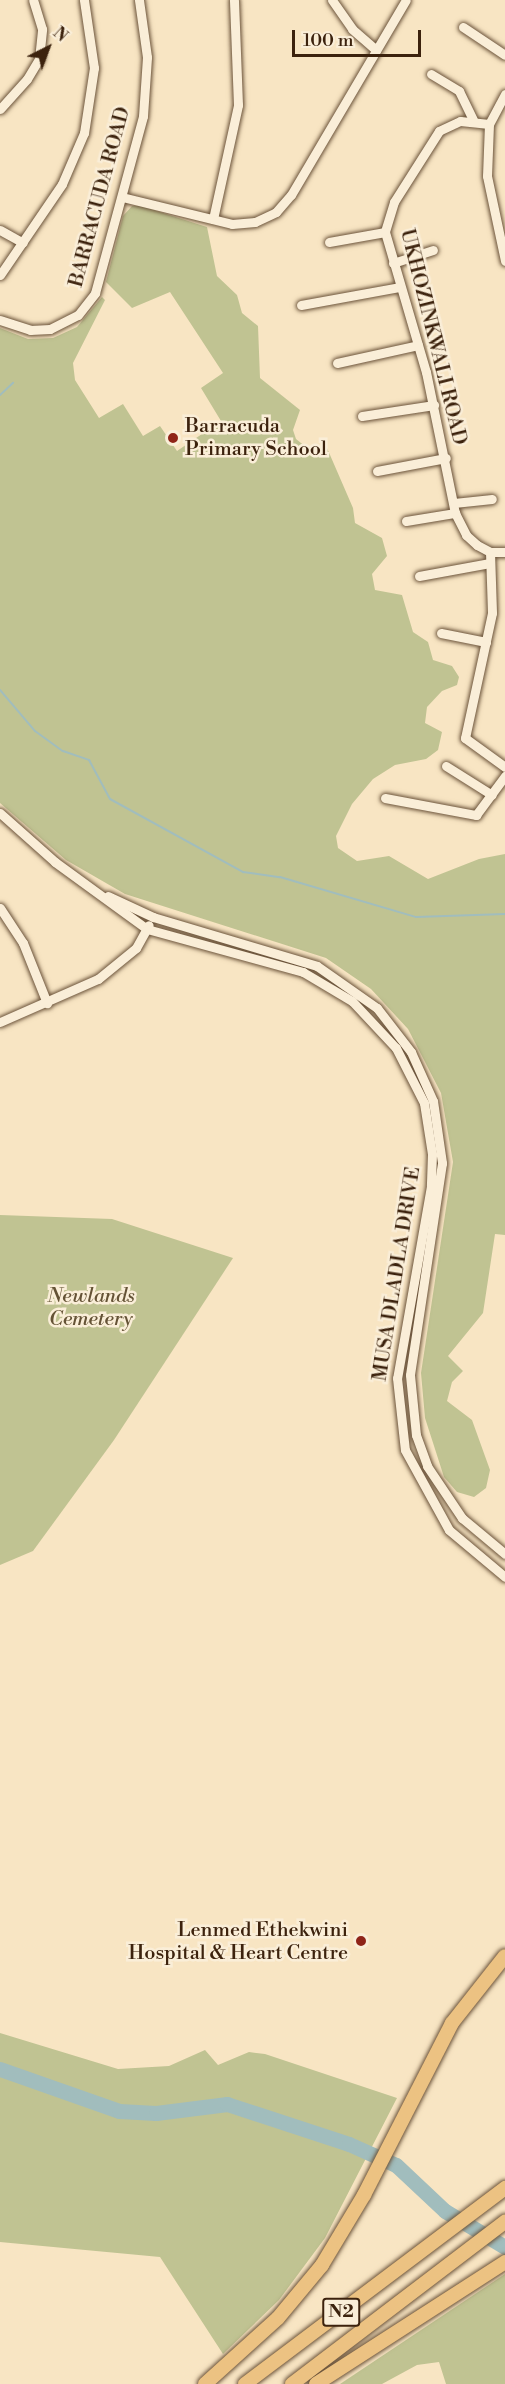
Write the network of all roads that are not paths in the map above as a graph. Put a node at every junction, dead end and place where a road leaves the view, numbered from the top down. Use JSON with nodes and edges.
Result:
{"nodes":[{"id":1,"x":33,"y":0,"type":"edge"},
{"id":2,"x":84,"y":0,"type":"edge"},
{"id":3,"x":139,"y":0,"type":"edge"},
{"id":4,"x":234,"y":0,"type":"edge"},
{"id":5,"x":332,"y":0,"type":"edge"},
{"id":6,"x":406,"y":0,"type":"edge"},
{"id":7,"x":463,"y":27,"type":"dead end"},
{"id":8,"x":376,"y":51,"type":"junction"},
{"id":9,"x":505,"y":56,"type":"edge"},
{"id":10,"x":431,"y":75,"type":"dead end"},
{"id":11,"x":505,"y":94,"type":"edge"},
{"id":12,"x":0,"y":109,"type":"edge"},
{"id":13,"x":473,"y":120,"type":"junction"},
{"id":14,"x":489,"y":124,"type":"junction"},
{"id":15,"x":122,"y":197,"type":"junction"},
{"id":16,"x":213,"y":219,"type":"junction"},
{"id":17,"x":0,"y":230,"type":"edge"},
{"id":18,"x":385,"y":231,"type":"junction"},
{"id":19,"x":328,"y":242,"type":"dead end"},
{"id":20,"x":22,"y":243,"type":"junction"},
{"id":21,"x":432,"y":250,"type":"dead end"},
{"id":22,"x":505,"y":261,"type":"edge"},
{"id":23,"x":393,"y":263,"type":"junction"},
{"id":24,"x":0,"y":275,"type":"edge"},
{"id":25,"x":400,"y":286,"type":"junction"},
{"id":26,"x":301,"y":305,"type":"dead end"},
{"id":27,"x":0,"y":320,"type":"edge"},
{"id":28,"x":418,"y":345,"type":"junction"},
{"id":29,"x":337,"y":363,"type":"dead end"},
{"id":30,"x":434,"y":405,"type":"junction"},
{"id":31,"x":362,"y":416,"type":"dead end"},
{"id":32,"x":446,"y":458,"type":"junction"},
{"id":33,"x":377,"y":471,"type":"dead end"},
{"id":34,"x":492,"y":499,"type":"dead end"},
{"id":35,"x":454,"y":508,"type":"junction"},
{"id":36,"x":406,"y":521,"type":"dead end"},
{"id":37,"x":490,"y":552,"type":"junction"},
{"id":38,"x":505,"y":552,"type":"edge"},
{"id":39,"x":490,"y":563,"type":"junction"},
{"id":40,"x":419,"y":576,"type":"dead end"},
{"id":41,"x":441,"y":633,"type":"dead end"},
{"id":42,"x":486,"y":642,"type":"junction"},
{"id":43,"x":446,"y":766,"type":"dead end"},
{"id":44,"x":505,"y":767,"type":"edge"},
{"id":45,"x":505,"y":776,"type":"edge"},
{"id":46,"x":492,"y":795,"type":"junction"},
{"id":47,"x":385,"y":798,"type":"dead end"},
{"id":48,"x":0,"y":813,"type":"edge"},
{"id":49,"x":89,"y":888,"type":"junction"},
{"id":50,"x":0,"y":908,"type":"edge"},
{"id":51,"x":153,"y":917,"type":"junction"},
{"id":52,"x":147,"y":929,"type":"junction"},
{"id":53,"x":47,"y":1003,"type":"junction"},
{"id":54,"x":0,"y":1022,"type":"edge"},
{"id":55,"x":505,"y":1554,"type":"edge"},
{"id":56,"x":505,"y":1577,"type":"edge"},
{"id":57,"x":505,"y":1956,"type":"edge"},
{"id":58,"x":505,"y":2188,"type":"edge"},
{"id":59,"x":505,"y":2222,"type":"edge"},
{"id":60,"x":502,"y":2264,"type":"edge"},
{"id":61,"x":205,"y":2384,"type":"edge"},
{"id":62,"x":245,"y":2384,"type":"edge"},
{"id":63,"x":292,"y":2384,"type":"edge"},
{"id":64,"x":316,"y":2384,"type":"edge"}],
"edges":[{"from":1,"to":12,"type":"street"},
{"from":2,"to":20,"type":"street"},
{"from":3,"to":15,"type":"street","name":"BARRACUDA ROAD"},
{"from":4,"to":16,"type":"street"},
{"from":5,"to":8,"type":"street"},
{"from":6,"to":8,"type":"street"},
{"from":7,"to":9,"type":"street"},
{"from":8,"to":16,"type":"street"},
{"from":10,"to":13,"type":"street"},
{"from":11,"to":14,"type":"street"},
{"from":13,"to":14,"type":"street"},
{"from":13,"to":18,"type":"street","name":"UKHOZINKWALI ROAD"},
{"from":14,"to":22,"type":"street"},
{"from":15,"to":16,"type":"street"},
{"from":15,"to":27,"type":"street","name":"BARRACUDA ROAD"},
{"from":17,"to":20,"type":"street"},
{"from":18,"to":19,"type":"street"},
{"from":18,"to":23,"type":"street","name":"UKHOZINKWALI ROAD"},
{"from":20,"to":24,"type":"street"},
{"from":21,"to":23,"type":"street"},
{"from":23,"to":25,"type":"street","name":"UKHOZINKWALI ROAD"},
{"from":25,"to":26,"type":"street"},
{"from":25,"to":28,"type":"street","name":"UKHOZINKWALI ROAD"},
{"from":28,"to":29,"type":"street"},
{"from":28,"to":30,"type":"street","name":"UKHOZINKWALI ROAD"},
{"from":30,"to":31,"type":"street"},
{"from":30,"to":32,"type":"street","name":"UKHOZINKWALI ROAD"},
{"from":32,"to":33,"type":"street"},
{"from":32,"to":35,"type":"street","name":"UKHOZINKWALI ROAD"},
{"from":34,"to":35,"type":"street"},
{"from":35,"to":36,"type":"street"},
{"from":35,"to":37,"type":"street","name":"UKHOZINKWALI ROAD"},
{"from":37,"to":38,"type":"street"},
{"from":37,"to":39,"type":"street"},
{"from":39,"to":40,"type":"street"},
{"from":39,"to":42,"type":"street"},
{"from":41,"to":42,"type":"street"},
{"from":42,"to":44,"type":"street"},
{"from":43,"to":46,"type":"street"},
{"from":45,"to":46,"type":"street"},
{"from":46,"to":47,"type":"street"},
{"from":48,"to":49,"type":"street","name":"MUSA DLADLA DRIVE"},
{"from":49,"to":51,"type":"street","name":"MUSA DLADLA DRIVE"},
{"from":49,"to":52,"type":"street","name":"MUSA DLADLA DRIVE"},
{"from":50,"to":53,"type":"street"},
{"from":51,"to":52,"type":"street"},
{"from":51,"to":55,"type":"street","name":"MUSA DLADLA DRIVE"},
{"from":52,"to":53,"type":"street"},
{"from":52,"to":56,"type":"street","name":"MUSA DLADLA DRIVE"},
{"from":53,"to":54,"type":"street"},
{"from":57,"to":61,"type":"highway"},
{"from":58,"to":62,"type":"highway","number":"N2"},
{"from":59,"to":63,"type":"highway","number":"N2"},
{"from":60,"to":64,"type":"highway"}]}
